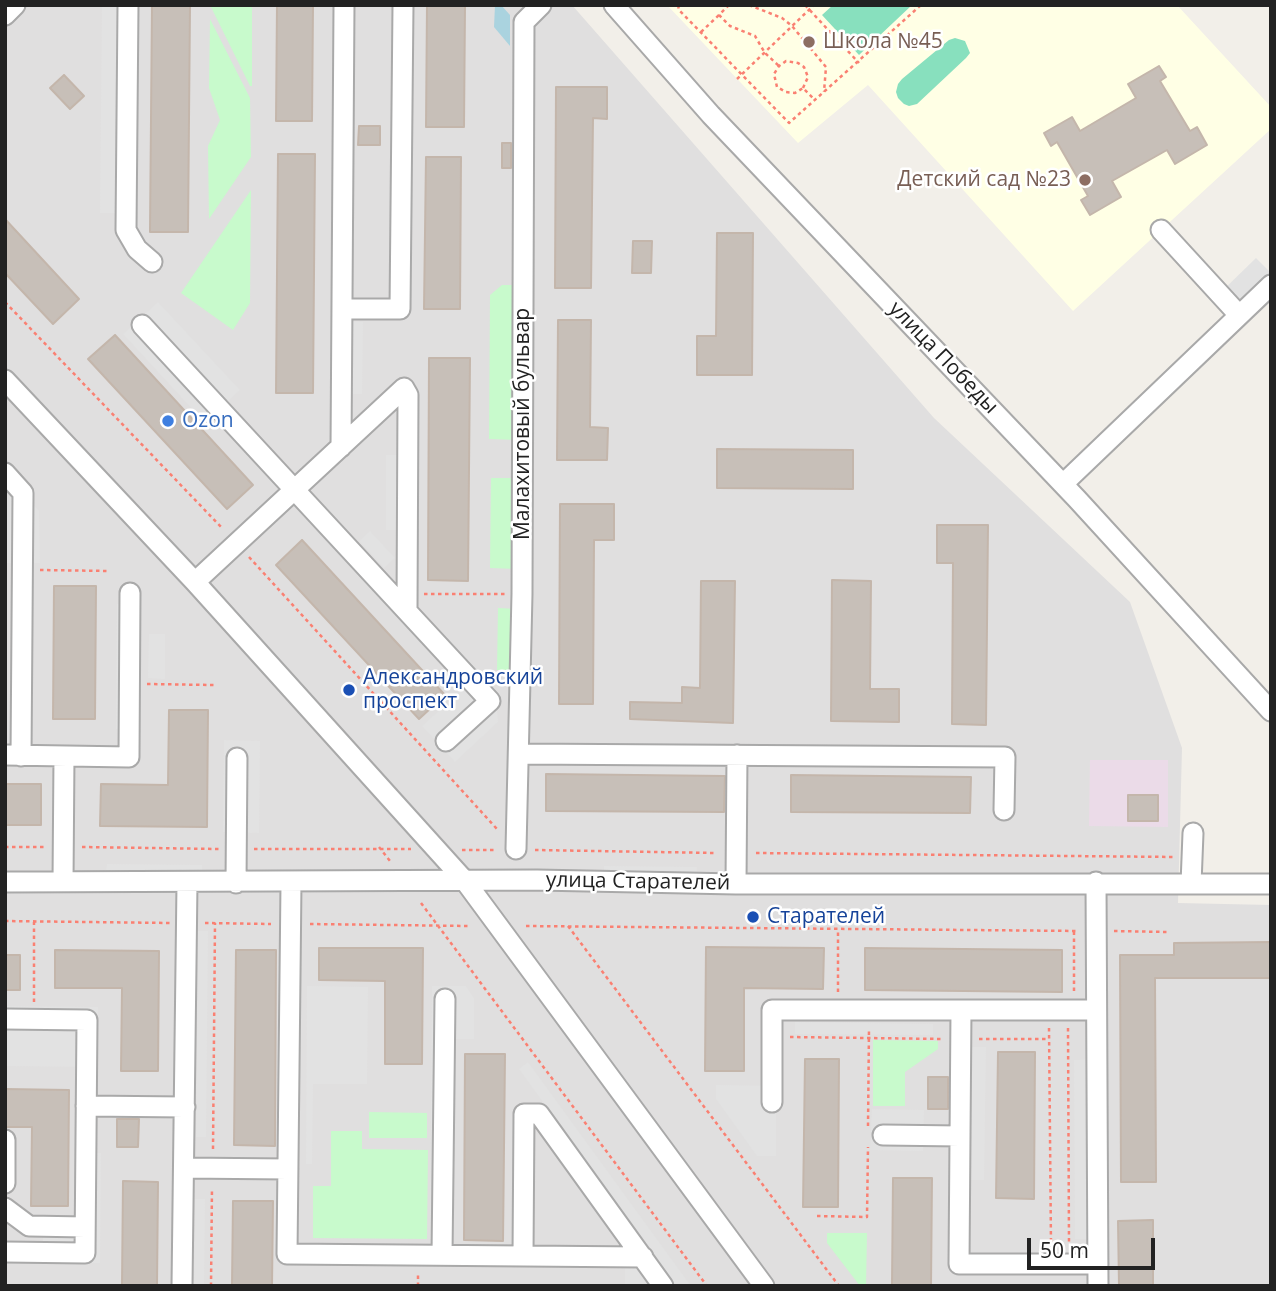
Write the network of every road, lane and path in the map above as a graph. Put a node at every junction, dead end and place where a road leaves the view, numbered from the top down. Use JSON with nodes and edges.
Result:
{"nodes":[{"id":1,"x":15,"y":5,"type":"edge"},
{"id":2,"x":128,"y":5,"type":"edge"},
{"id":3,"x":344,"y":5,"type":"edge"},
{"id":4,"x":403,"y":5,"type":"edge"},
{"id":5,"x":541,"y":5,"type":"edge"},
{"id":6,"x":614,"y":5,"type":"edge"},
{"id":7,"x":678,"y":5,"type":"edge"},
{"id":8,"x":729,"y":5,"type":"edge"},
{"id":9,"x":749,"y":5,"type":"edge"},
{"id":10,"x":805,"y":5,"type":"edge"},
{"id":11,"x":814,"y":5,"type":"edge"},
{"id":12,"x":921,"y":5,"type":"edge"},
{"id":13,"x":809,"y":10,"type":"junction"},
{"id":14,"x":5,"y":15,"type":"edge"},
{"id":15,"x":719,"y":15,"type":"junction"},
{"id":16,"x":792,"y":26,"type":"junction"},
{"id":17,"x":701,"y":32,"type":"junction"},
{"id":18,"x":765,"y":52,"type":"junction"},
{"id":19,"x":859,"y":63,"type":"junction"},
{"id":20,"x":779,"y":66,"type":"junction"},
{"id":21,"x":741,"y":74,"type":"junction"},
{"id":22,"x":737,"y":79,"type":"dead end"},
{"id":23,"x":803,"y":88,"type":"junction"},
{"id":24,"x":823,"y":94,"type":"junction"},
{"id":25,"x":816,"y":101,"type":"junction"},
{"id":26,"x":1161,"y":230,"type":"dead end"},
{"id":27,"x":152,"y":262,"type":"dead end"},
{"id":28,"x":1271,"y":285,"type":"edge"},
{"id":29,"x":5,"y":302,"type":"edge"},
{"id":30,"x":342,"y":309,"type":"junction"},
{"id":31,"x":1239,"y":315,"type":"junction"},
{"id":32,"x":142,"y":325,"type":"dead end"},
{"id":33,"x":5,"y":380,"type":"edge"},
{"id":34,"x":341,"y":447,"type":"junction"},
{"id":35,"x":5,"y":473,"type":"edge"},
{"id":36,"x":1063,"y":484,"type":"junction"},
{"id":37,"x":295,"y":490,"type":"junction"},
{"id":38,"x":236,"y":543,"type":"junction"},
{"id":39,"x":23,"y":570,"type":"junction"},
{"id":40,"x":110,"y":571,"type":"dead end"},
{"id":41,"x":195,"y":582,"type":"junction"},
{"id":42,"x":130,"y":593,"type":"dead end"},
{"id":43,"x":522,"y":594,"type":"junction"},
{"id":44,"x":407,"y":602,"type":"junction"},
{"id":45,"x":129,"y":684,"type":"junction"},
{"id":46,"x":214,"y":685,"type":"dead end"},
{"id":47,"x":1271,"y":711,"type":"edge"},
{"id":48,"x":446,"y":741,"type":"dead end"},
{"id":49,"x":520,"y":754,"type":"junction"},
{"id":50,"x":737,"y":755,"type":"junction"},
{"id":51,"x":13,"y":756,"type":"edge"},
{"id":52,"x":64,"y":756,"type":"junction"},
{"id":53,"x":237,"y":758,"type":"dead end"},
{"id":54,"x":1004,"y":810,"type":"dead end"},
{"id":55,"x":1193,"y":833,"type":"dead end"},
{"id":56,"x":5,"y":846,"type":"edge"},
{"id":57,"x":63,"y":847,"type":"junction"},
{"id":58,"x":379,"y":847,"type":"junction"},
{"id":59,"x":236,"y":849,"type":"junction"},
{"id":60,"x":417,"y":849,"type":"dead end"},
{"id":61,"x":516,"y":849,"type":"junction"},
{"id":62,"x":455,"y":850,"type":"dead end"},
{"id":63,"x":737,"y":853,"type":"junction"},
{"id":64,"x":1192,"y":858,"type":"junction"},
{"id":65,"x":393,"y":865,"type":"dead end"},
{"id":66,"x":465,"y":881,"type":"junction"},
{"id":67,"x":5,"y":882,"type":"edge"},
{"id":68,"x":1096,"y":882,"type":"junction"},
{"id":69,"x":63,"y":883,"type":"junction"},
{"id":70,"x":187,"y":883,"type":"junction"},
{"id":71,"x":236,"y":883,"type":"junction"},
{"id":72,"x":291,"y":883,"type":"junction"},
{"id":73,"x":736,"y":884,"type":"junction"},
{"id":74,"x":1191,"y":884,"type":"junction"},
{"id":75,"x":1271,"y":884,"type":"edge"},
{"id":76,"x":421,"y":903,"type":"dead end"},
{"id":77,"x":5,"y":921,"type":"edge"},
{"id":78,"x":34,"y":922,"type":"junction"},
{"id":79,"x":186,"y":923,"type":"junction"},
{"id":80,"x":215,"y":923,"type":"junction"},
{"id":81,"x":290,"y":924,"type":"junction"},
{"id":82,"x":436,"y":925,"type":"junction"},
{"id":83,"x":468,"y":926,"type":"dead end"},
{"id":84,"x":526,"y":926,"type":"dead end"},
{"id":85,"x":568,"y":926,"type":"junction"},
{"id":86,"x":838,"y":929,"type":"junction"},
{"id":87,"x":1074,"y":931,"type":"junction"},
{"id":88,"x":1096,"y":931,"type":"junction"},
{"id":89,"x":1169,"y":932,"type":"dead end"},
{"id":90,"x":444,"y":999,"type":"dead end"},
{"id":91,"x":838,"y":1010,"type":"junction"},
{"id":92,"x":869,"y":1010,"type":"junction"},
{"id":93,"x":961,"y":1010,"type":"junction"},
{"id":94,"x":1063,"y":1010,"type":"junction"},
{"id":95,"x":1096,"y":1010,"type":"junction"},
{"id":96,"x":5,"y":1019,"type":"edge"},
{"id":97,"x":33,"y":1019,"type":"junction"},
{"id":98,"x":772,"y":1037,"type":"junction"},
{"id":99,"x":869,"y":1038,"type":"junction"},
{"id":100,"x":961,"y":1039,"type":"junction"},
{"id":101,"x":1049,"y":1039,"type":"junction"},
{"id":102,"x":772,"y":1102,"type":"dead end"},
{"id":103,"x":86,"y":1106,"type":"junction"},
{"id":104,"x":185,"y":1107,"type":"junction"},
{"id":105,"x":960,"y":1136,"type":"junction"},
{"id":106,"x":873,"y":1139,"type":"junction"},
{"id":107,"x":5,"y":1140,"type":"edge"},
{"id":108,"x":184,"y":1168,"type":"junction"},
{"id":109,"x":212,"y":1168,"type":"junction"},
{"id":110,"x":288,"y":1168,"type":"junction"},
{"id":111,"x":5,"y":1183,"type":"edge"},
{"id":112,"x":5,"y":1208,"type":"edge"},
{"id":113,"x":817,"y":1216,"type":"dead end"},
{"id":114,"x":85,"y":1227,"type":"junction"},
{"id":115,"x":5,"y":1252,"type":"edge"},
{"id":116,"x":442,"y":1255,"type":"junction"},
{"id":117,"x":523,"y":1256,"type":"junction"},
{"id":118,"x":643,"y":1257,"type":"junction"},
{"id":119,"x":1060,"y":1264,"type":"junction"},
{"id":120,"x":1098,"y":1264,"type":"junction"},
{"id":121,"x":182,"y":1286,"type":"edge"},
{"id":122,"x":211,"y":1286,"type":"edge"},
{"id":123,"x":663,"y":1286,"type":"edge"},
{"id":124,"x":707,"y":1286,"type":"edge"},
{"id":125,"x":764,"y":1286,"type":"edge"},
{"id":126,"x":839,"y":1286,"type":"edge"},
{"id":127,"x":1098,"y":1286,"type":"edge"}],
"edges":[{"from":1,"to":14,"type":"street"},
{"from":2,"to":27,"type":"street"},
{"from":3,"to":30,"type":"street"},
{"from":4,"to":30,"type":"street"},
{"from":5,"to":43,"type":"street","name":"Малахитовый бульвар"},
{"from":6,"to":36,"type":"street","name":"улица Победы"},
{"from":7,"to":17,"type":"path"},
{"from":8,"to":15,"type":"path"},
{"from":9,"to":16,"type":"path"},
{"from":10,"to":13,"type":"path"},
{"from":11,"to":13,"type":"path"},
{"from":12,"to":19,"type":"path"},
{"from":13,"to":16,"type":"path"},
{"from":13,"to":19,"type":"path"},
{"from":15,"to":17,"type":"path"},
{"from":15,"to":18,"type":"path"},
{"from":16,"to":18,"type":"path"},
{"from":16,"to":24,"type":"path"},
{"from":17,"to":21,"type":"path"},
{"from":18,"to":20,"type":"path"},
{"from":18,"to":21,"type":"path"},
{"from":19,"to":24,"type":"path"},
{"from":20,"to":23,"type":"path"},
{"from":20,"to":23,"type":"path"},
{"from":21,"to":22,"type":"path"},
{"from":21,"to":25,"type":"path"},
{"from":23,"to":25,"type":"path"},
{"from":24,"to":25,"type":"path"},
{"from":26,"to":31,"type":"street"},
{"from":28,"to":31,"type":"street"},
{"from":29,"to":38,"type":"path"},
{"from":30,"to":34,"type":"street"},
{"from":31,"to":36,"type":"street"},
{"from":32,"to":37,"type":"street"},
{"from":33,"to":41,"type":"street"},
{"from":34,"to":37,"type":"street"},
{"from":34,"to":44,"type":"street"},
{"from":35,"to":39,"type":"street"},
{"from":36,"to":47,"type":"street","name":"улица Победы"},
{"from":37,"to":38,"type":"street"},
{"from":37,"to":44,"type":"street"},
{"from":38,"to":41,"type":"street"},
{"from":38,"to":61,"type":"path"},
{"from":39,"to":40,"type":"path"},
{"from":39,"to":51,"type":"street"},
{"from":41,"to":66,"type":"street"},
{"from":42,"to":45,"type":"street"},
{"from":43,"to":44,"type":"path"},
{"from":43,"to":49,"type":"street","name":"Малахитовый бульвар"},
{"from":44,"to":48,"type":"street"},
{"from":45,"to":46,"type":"path"},
{"from":45,"to":52,"type":"street"},
{"from":49,"to":50,"type":"street"},
{"from":49,"to":61,"type":"street","name":"Малахитовый бульвар"},
{"from":50,"to":54,"type":"street"},
{"from":50,"to":63,"type":"street"},
{"from":51,"to":52,"type":"street"},
{"from":52,"to":57,"type":"street"},
{"from":53,"to":59,"type":"street"},
{"from":55,"to":64,"type":"street"},
{"from":56,"to":57,"type":"path"},
{"from":57,"to":59,"type":"path"},
{"from":57,"to":69,"type":"street"},
{"from":58,"to":59,"type":"path"},
{"from":58,"to":60,"type":"path"},
{"from":58,"to":65,"type":"path"},
{"from":59,"to":71,"type":"street"},
{"from":61,"to":62,"type":"path"},
{"from":61,"to":63,"type":"path"},
{"from":63,"to":64,"type":"path"},
{"from":63,"to":73,"type":"street"},
{"from":64,"to":74,"type":"street"},
{"from":66,"to":72,"type":"street","name":"улица Старателей"},
{"from":66,"to":73,"type":"street","name":"улица Старателей"},
{"from":66,"to":125,"type":"street"},
{"from":67,"to":69,"type":"street","name":"улица Старателей"},
{"from":68,"to":73,"type":"street","name":"улица Старателей"},
{"from":68,"to":74,"type":"street","name":"улица Старателей"},
{"from":68,"to":88,"type":"street"},
{"from":69,"to":70,"type":"street","name":"улица Старателей"},
{"from":70,"to":71,"type":"street","name":"улица Старателей"},
{"from":70,"to":79,"type":"street"},
{"from":71,"to":72,"type":"street","name":"улица Старателей"},
{"from":72,"to":81,"type":"street"},
{"from":74,"to":75,"type":"street","name":"улица Старателей"},
{"from":76,"to":82,"type":"path"},
{"from":77,"to":78,"type":"path"},
{"from":78,"to":79,"type":"path"},
{"from":78,"to":97,"type":"path"},
{"from":79,"to":80,"type":"path"},
{"from":79,"to":104,"type":"street"},
{"from":80,"to":81,"type":"path"},
{"from":80,"to":109,"type":"path"},
{"from":81,"to":82,"type":"path"},
{"from":81,"to":110,"type":"street"},
{"from":82,"to":83,"type":"path"},
{"from":82,"to":124,"type":"path"},
{"from":84,"to":85,"type":"path"},
{"from":85,"to":86,"type":"path"},
{"from":85,"to":126,"type":"path"},
{"from":86,"to":87,"type":"path"},
{"from":86,"to":91,"type":"path"},
{"from":87,"to":88,"type":"path"},
{"from":87,"to":94,"type":"path"},
{"from":88,"to":89,"type":"path"},
{"from":88,"to":95,"type":"street"},
{"from":90,"to":116,"type":"street"},
{"from":91,"to":92,"type":"street"},
{"from":91,"to":98,"type":"street"},
{"from":92,"to":93,"type":"street"},
{"from":92,"to":99,"type":"path"},
{"from":93,"to":94,"type":"street"},
{"from":93,"to":100,"type":"street"},
{"from":94,"to":95,"type":"street"},
{"from":94,"to":101,"type":"path"},
{"from":94,"to":119,"type":"path"},
{"from":95,"to":120,"type":"street"},
{"from":96,"to":97,"type":"street"},
{"from":97,"to":103,"type":"street"},
{"from":98,"to":99,"type":"path"},
{"from":98,"to":102,"type":"street"},
{"from":99,"to":100,"type":"path"},
{"from":99,"to":106,"type":"path"},
{"from":100,"to":101,"type":"path"},
{"from":100,"to":105,"type":"street"},
{"from":101,"to":119,"type":"path"},
{"from":103,"to":104,"type":"street"},
{"from":103,"to":114,"type":"street"},
{"from":104,"to":108,"type":"street"},
{"from":105,"to":106,"type":"street"},
{"from":105,"to":119,"type":"street"},
{"from":106,"to":113,"type":"path"},
{"from":107,"to":111,"type":"street"},
{"from":108,"to":109,"type":"street"},
{"from":108,"to":121,"type":"street"},
{"from":109,"to":110,"type":"street"},
{"from":109,"to":122,"type":"path"},
{"from":110,"to":116,"type":"street"},
{"from":112,"to":114,"type":"street"},
{"from":114,"to":115,"type":"street"},
{"from":116,"to":117,"type":"street"},
{"from":117,"to":118,"type":"street"},
{"from":117,"to":118,"type":"street"},
{"from":118,"to":123,"type":"street"},
{"from":119,"to":120,"type":"street"},
{"from":120,"to":127,"type":"street"}]}
